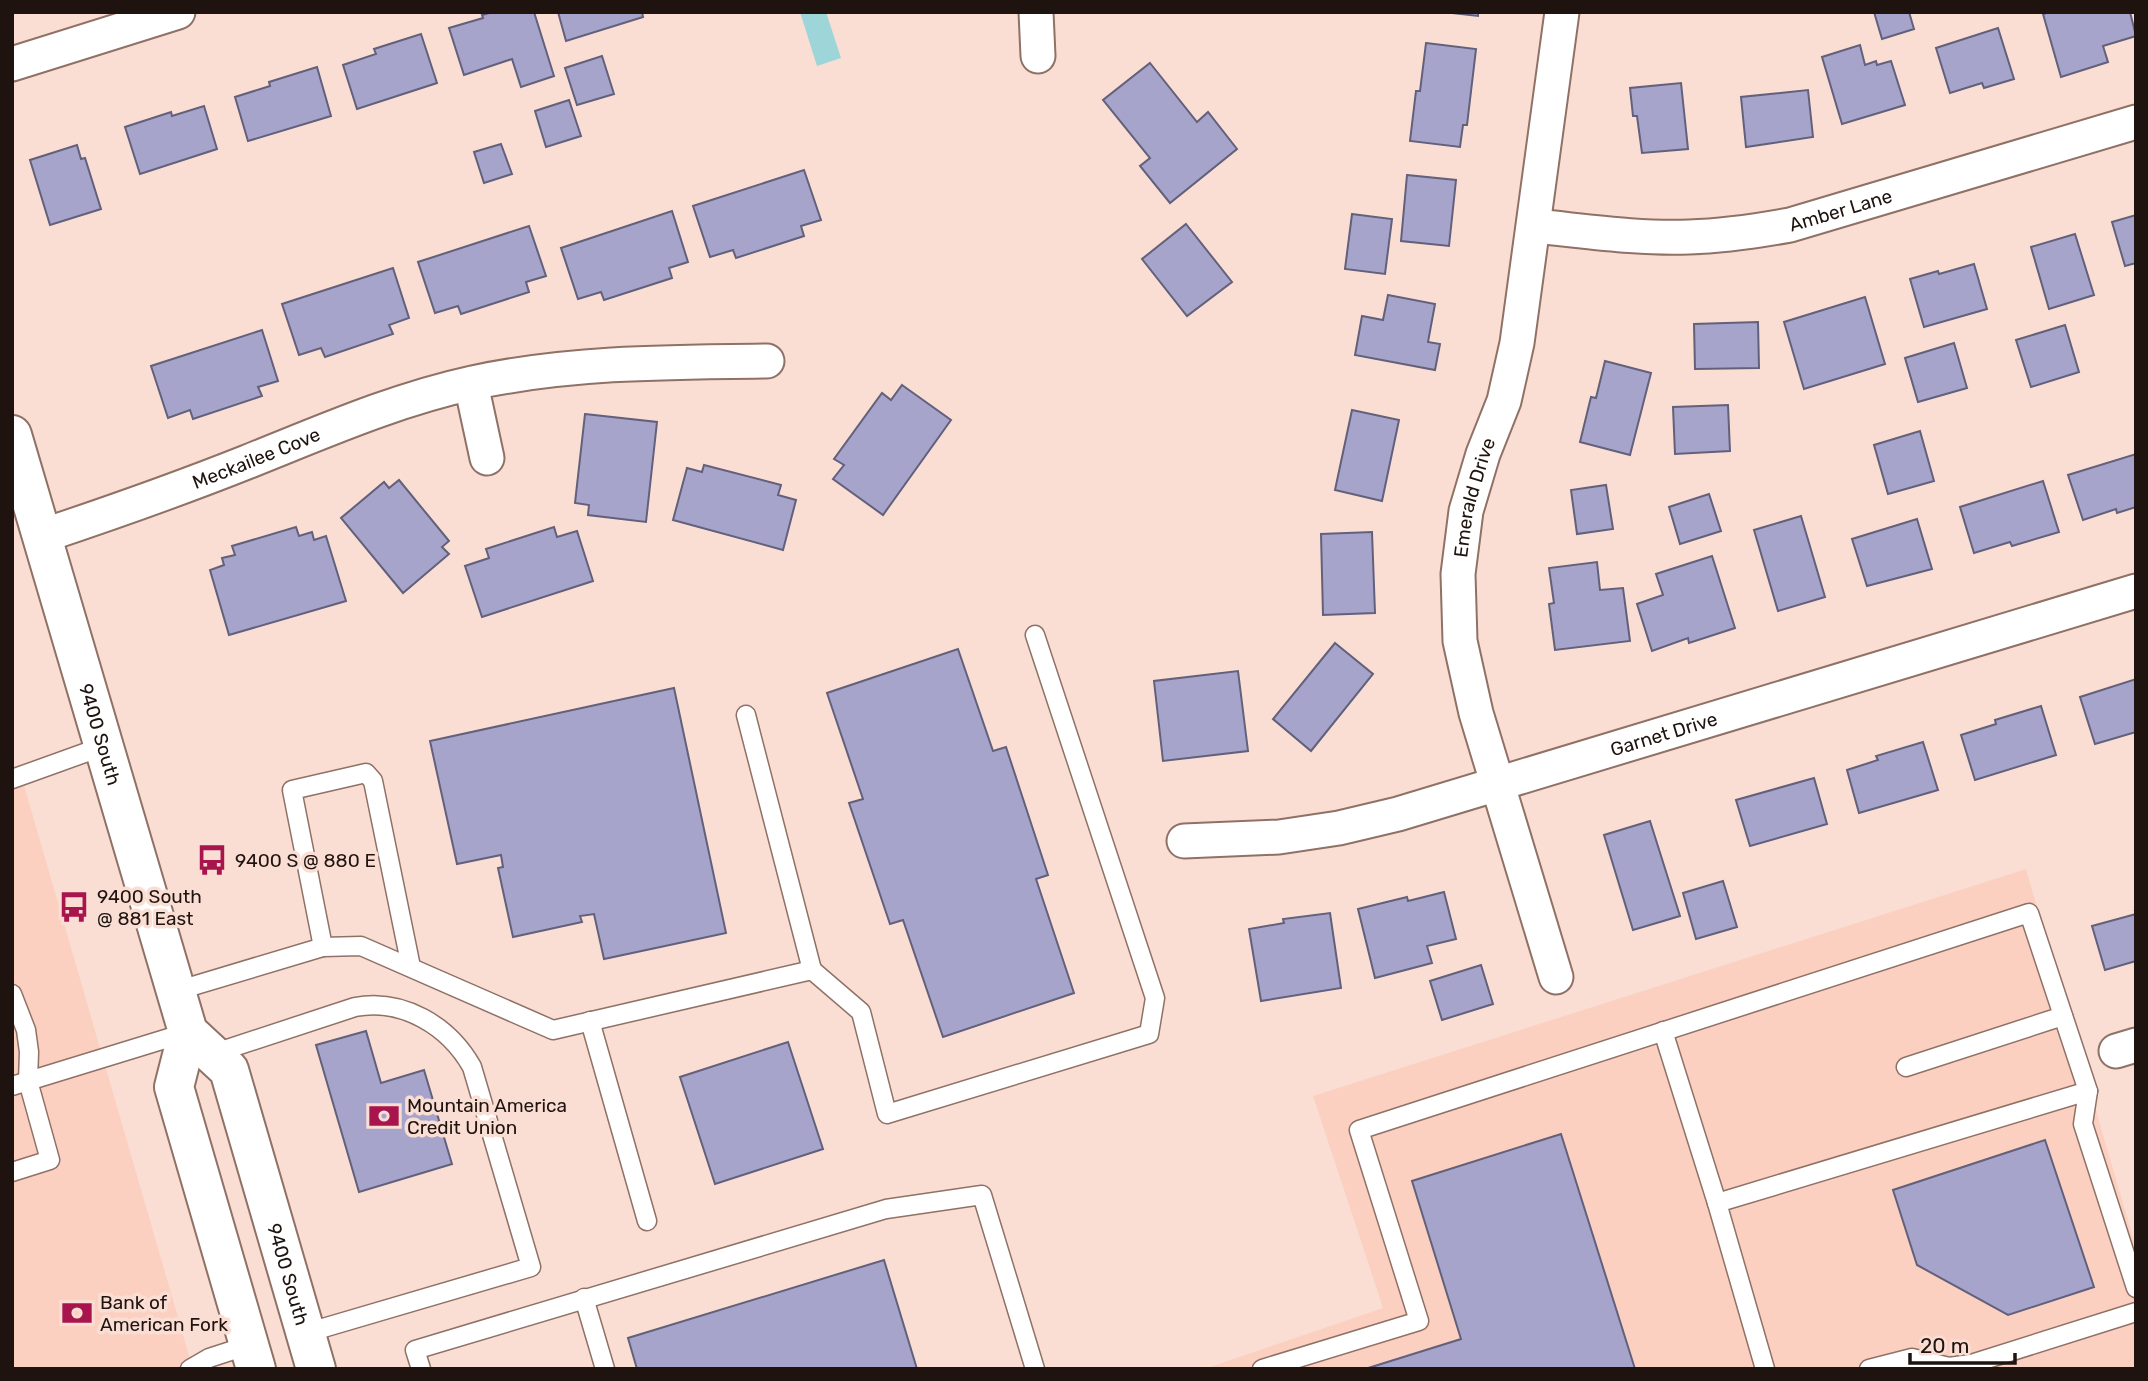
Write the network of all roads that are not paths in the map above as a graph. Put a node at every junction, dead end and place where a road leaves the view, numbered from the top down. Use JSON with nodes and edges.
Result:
{"nodes":[{"id":1,"x":178,"y":12,"type":"edge"},
{"id":2,"x":1036,"y":12,"type":"edge"},
{"id":3,"x":1562,"y":12,"type":"edge"},
{"id":4,"x":1038,"y":56,"type":"dead end"},
{"id":5,"x":12,"y":64,"type":"edge"},
{"id":6,"x":2136,"y":122,"type":"edge"},
{"id":7,"x":1534,"y":226,"type":"junction"},
{"id":8,"x":767,"y":361,"type":"dead end"},
{"id":9,"x":471,"y":384,"type":"junction"},
{"id":10,"x":12,"y":435,"type":"edge"},
{"id":11,"x":487,"y":458,"type":"dead end"},
{"id":12,"x":42,"y":536,"type":"junction"},
{"id":13,"x":2136,"y":591,"type":"edge"},
{"id":14,"x":1035,"y":635,"type":"dead end"},
{"id":15,"x":746,"y":715,"type":"dead end"},
{"id":16,"x":104,"y":746,"type":"junction"},
{"id":17,"x":12,"y":779,"type":"edge"},
{"id":18,"x":1498,"y":783,"type":"junction"},
{"id":19,"x":1184,"y":841,"type":"dead end"},
{"id":20,"x":323,"y":947,"type":"junction"},
{"id":21,"x":411,"y":967,"type":"junction"},
{"id":22,"x":812,"y":970,"type":"junction"},
{"id":23,"x":1556,"y":977,"type":"dead end"},
{"id":24,"x":176,"y":991,"type":"junction"},
{"id":25,"x":12,"y":994,"type":"edge"},
{"id":26,"x":2063,"y":1016,"type":"junction"},
{"id":27,"x":590,"y":1021,"type":"junction"},
{"id":28,"x":1663,"y":1031,"type":"junction"},
{"id":29,"x":200,"y":1043,"type":"junction"},
{"id":30,"x":1906,"y":1067,"type":"dead end"},
{"id":31,"x":20,"y":1083,"type":"edge"},
{"id":32,"x":2088,"y":1091,"type":"junction"},
{"id":33,"x":12,"y":1172,"type":"edge"},
{"id":34,"x":1717,"y":1203,"type":"junction"},
{"id":35,"x":647,"y":1221,"type":"dead end"},
{"id":36,"x":2136,"y":1288,"type":"edge"},
{"id":37,"x":584,"y":1298,"type":"junction"},
{"id":38,"x":2136,"y":1312,"type":"edge"},
{"id":39,"x":311,"y":1351,"type":"edge"},
{"id":40,"x":252,"y":1357,"type":"edge"},
{"id":41,"x":190,"y":1369,"type":"edge"},
{"id":42,"x":421,"y":1369,"type":"edge"},
{"id":43,"x":605,"y":1369,"type":"edge"},
{"id":44,"x":1035,"y":1369,"type":"edge"},
{"id":45,"x":1262,"y":1369,"type":"edge"},
{"id":46,"x":1765,"y":1369,"type":"edge"},
{"id":47,"x":1869,"y":1369,"type":"edge"}],
"edges":[{"from":1,"to":5,"type":"street"},
{"from":2,"to":4,"type":"street"},
{"from":3,"to":7,"type":"street","name":"Emerald Drive"},
{"from":6,"to":7,"type":"street","name":"Amber Lane"},
{"from":7,"to":18,"type":"street","name":"Emerald Drive"},
{"from":8,"to":9,"type":"street","name":"Meckailee Cove"},
{"from":9,"to":11,"type":"street"},
{"from":9,"to":12,"type":"street","name":"Meckailee Cove"},
{"from":10,"to":12,"type":"main road","name":"9400 South"},
{"from":12,"to":16,"type":"main road","name":"9400 South"},
{"from":13,"to":18,"type":"street","name":"Garnet Drive"},
{"from":14,"to":22,"type":"lane"},
{"from":15,"to":22,"type":"lane"},
{"from":16,"to":17,"type":"lane"},
{"from":16,"to":24,"type":"main road","name":"9400 South"},
{"from":18,"to":19,"type":"street","name":"Garnet Drive"},
{"from":18,"to":23,"type":"street","name":"Emerald Drive"},
{"from":20,"to":21,"type":"lane"},
{"from":20,"to":21,"type":"lane"},
{"from":20,"to":24,"type":"lane"},
{"from":21,"to":27,"type":"lane"},
{"from":22,"to":27,"type":"lane"},
{"from":24,"to":29,"type":"main road","name":"9400 South"},
{"from":25,"to":31,"type":"lane"},
{"from":26,"to":28,"type":"lane"},
{"from":26,"to":30,"type":"lane"},
{"from":26,"to":32,"type":"lane"},
{"from":27,"to":35,"type":"lane"},
{"from":28,"to":34,"type":"lane"},
{"from":28,"to":45,"type":"lane"},
{"from":29,"to":31,"type":"lane"},
{"from":29,"to":39,"type":"main road","name":"9400 South"},
{"from":29,"to":39,"type":"lane"},
{"from":29,"to":40,"type":"main road"},
{"from":31,"to":33,"type":"lane"},
{"from":32,"to":34,"type":"lane"},
{"from":32,"to":36,"type":"lane"},
{"from":34,"to":46,"type":"lane"},
{"from":37,"to":42,"type":"lane"},
{"from":37,"to":43,"type":"lane"},
{"from":37,"to":44,"type":"lane"},
{"from":38,"to":47,"type":"lane"},
{"from":40,"to":41,"type":"lane"}]}
